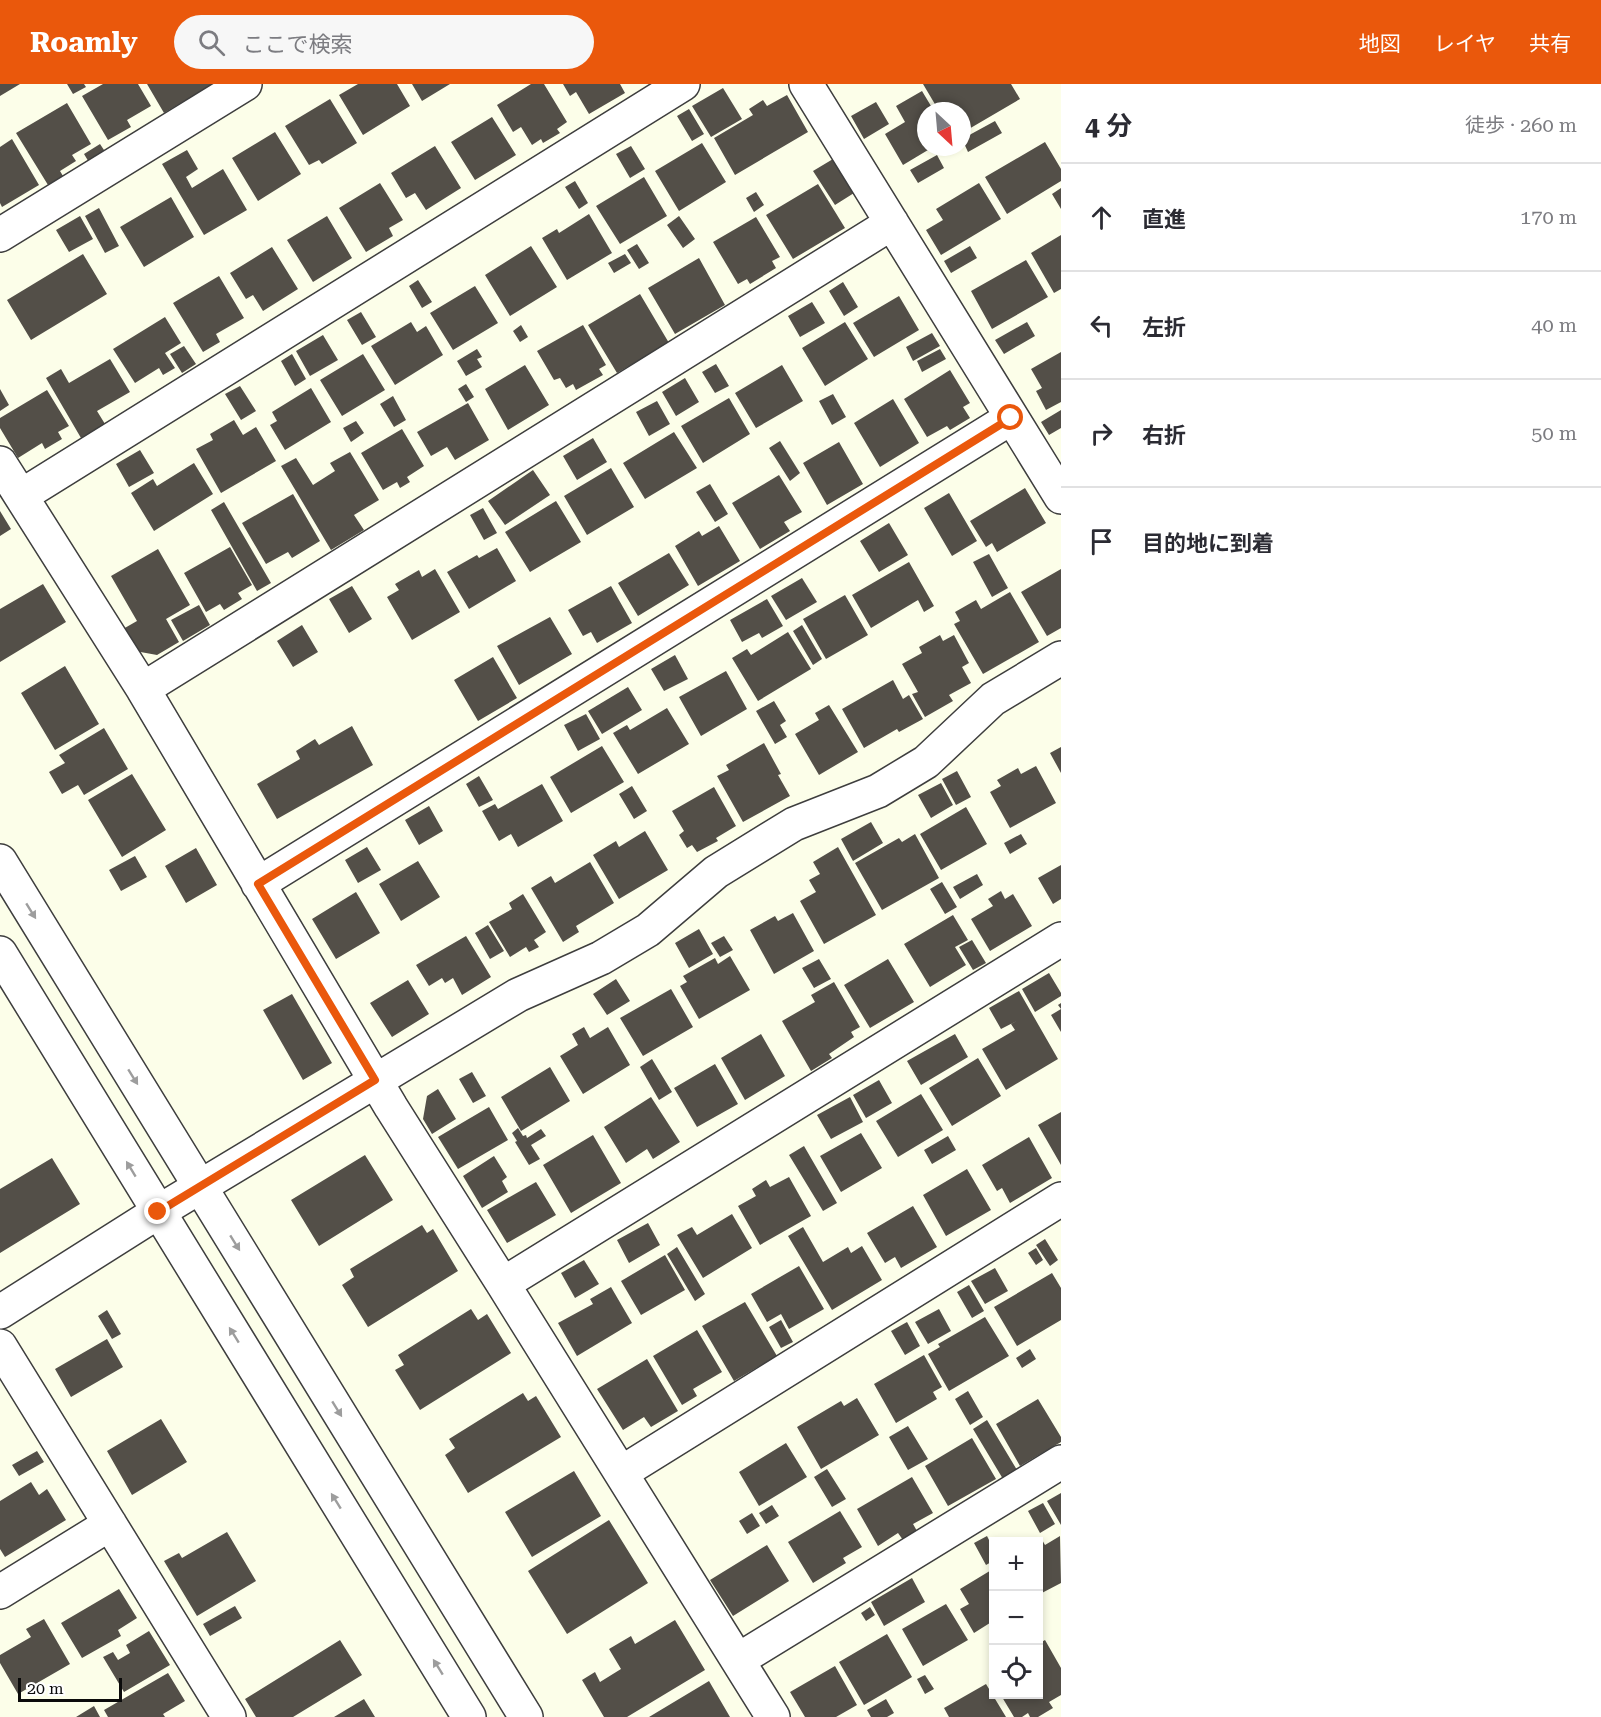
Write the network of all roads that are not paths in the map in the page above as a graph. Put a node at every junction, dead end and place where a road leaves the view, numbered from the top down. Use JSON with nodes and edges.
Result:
{"nodes":[{"id":1,"x":245,"y":84,"type":"edge"},
{"id":2,"x":682,"y":84,"type":"edge"},
{"id":3,"x":806,"y":84,"type":"edge"},
{"id":4,"x":892,"y":223,"type":"junction"},
{"id":5,"x":0,"y":235,"type":"edge"},
{"id":6,"x":1011,"y":418,"type":"junction"},
{"id":7,"x":0,"y":463,"type":"edge"},
{"id":8,"x":21,"y":496,"type":"junction"},
{"id":9,"x":1061,"y":497,"type":"edge"},
{"id":10,"x":1061,"y":658,"type":"edge"},
{"id":11,"x":143,"y":689,"type":"junction"},
{"id":12,"x":0,"y":861,"type":"edge"},
{"id":13,"x":258,"y":884,"type":"junction"},
{"id":14,"x":1061,"y":939,"type":"edge"},
{"id":15,"x":0,"y":954,"type":"edge"},
{"id":16,"x":375,"y":1080,"type":"junction"},
{"id":17,"x":200,"y":1187,"type":"junction"},
{"id":18,"x":1061,"y":1199,"type":"edge"},
{"id":19,"x":158,"y":1212,"type":"junction"},
{"id":20,"x":503,"y":1284,"type":"junction"},
{"id":21,"x":0,"y":1312,"type":"edge"},
{"id":22,"x":0,"y":1346,"type":"edge"},
{"id":23,"x":1061,"y":1462,"type":"edge"},
{"id":24,"x":621,"y":1473,"type":"junction"},
{"id":25,"x":110,"y":1524,"type":"junction"},
{"id":26,"x":0,"y":1592,"type":"edge"},
{"id":27,"x":738,"y":1660,"type":"junction"},
{"id":28,"x":226,"y":1716,"type":"edge"},
{"id":29,"x":469,"y":1717,"type":"edge"},
{"id":30,"x":525,"y":1717,"type":"edge"},
{"id":31,"x":772,"y":1717,"type":"edge"}],
"edges":[{"from":1,"to":5,"type":"street"},
{"from":2,"to":8,"type":"street"},
{"from":3,"to":4,"type":"street"},
{"from":4,"to":6,"type":"street"},
{"from":4,"to":11,"type":"street"},
{"from":6,"to":9,"type":"street"},
{"from":6,"to":13,"type":"street"},
{"from":7,"to":8,"type":"street"},
{"from":8,"to":11,"type":"street"},
{"from":10,"to":16,"type":"street"},
{"from":11,"to":13,"type":"street"},
{"from":12,"to":17,"type":"street","one_way":true},
{"from":13,"to":16,"type":"street"},
{"from":14,"to":20,"type":"street"},
{"from":19,"to":15,"type":"street","one_way":true},
{"from":16,"to":17,"type":"street"},
{"from":16,"to":20,"type":"street"},
{"from":17,"to":19,"type":"street"},
{"from":17,"to":30,"type":"street","one_way":true},
{"from":18,"to":24,"type":"street"},
{"from":19,"to":21,"type":"street"},
{"from":29,"to":19,"type":"street","one_way":true},
{"from":20,"to":24,"type":"street"},
{"from":22,"to":25,"type":"street"},
{"from":23,"to":27,"type":"street"},
{"from":24,"to":27,"type":"street"},
{"from":25,"to":26,"type":"street"},
{"from":25,"to":28,"type":"street"},
{"from":27,"to":31,"type":"street"}]}
